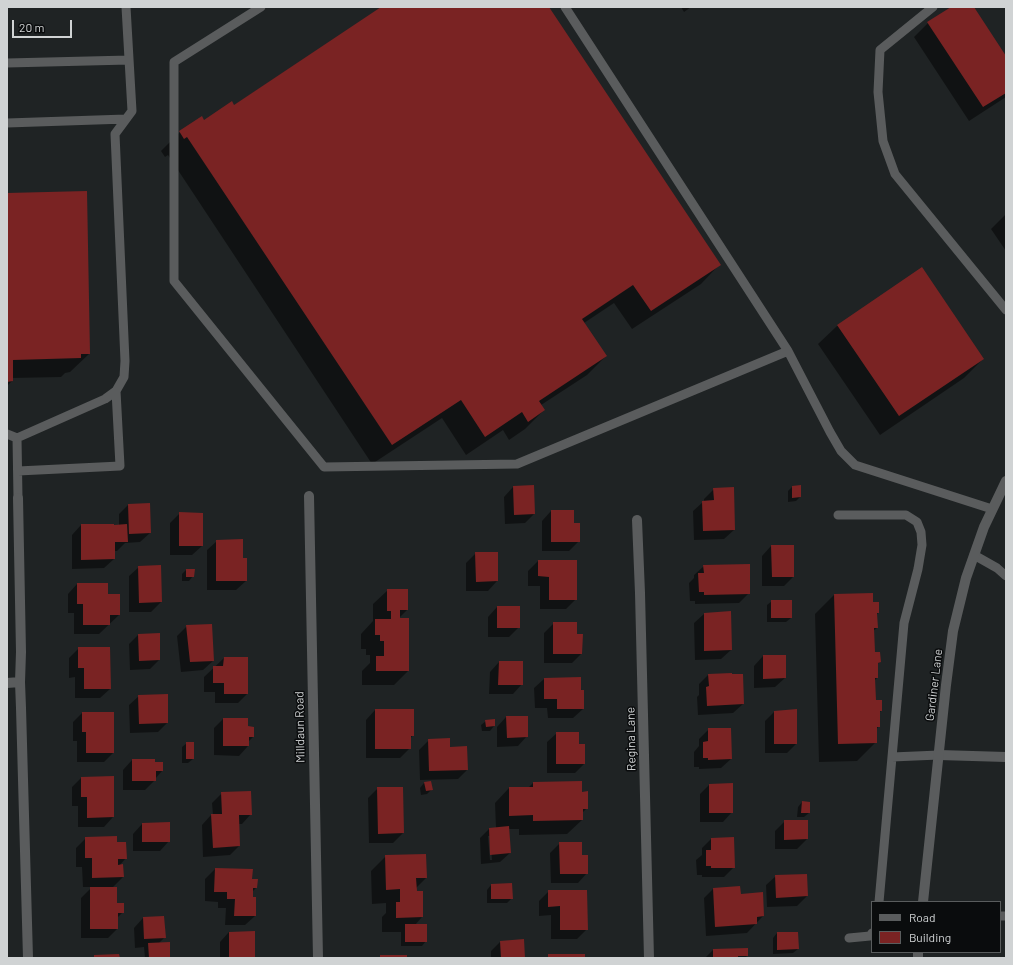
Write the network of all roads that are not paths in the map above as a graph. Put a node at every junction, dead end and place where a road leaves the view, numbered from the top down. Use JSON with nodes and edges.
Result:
{"nodes":[{"id":1,"x":126,"y":7,"type":"edge"},
{"id":2,"x":261,"y":7,"type":"edge"},
{"id":3,"x":565,"y":7,"type":"edge"},
{"id":4,"x":933,"y":7,"type":"edge"},
{"id":5,"x":129,"y":60,"type":"junction"},
{"id":6,"x":7,"y":63,"type":"edge"},
{"id":7,"x":126,"y":119,"type":"junction"},
{"id":8,"x":7,"y":123,"type":"edge"},
{"id":9,"x":1006,"y":310,"type":"edge"},
{"id":10,"x":788,"y":351,"type":"junction"},
{"id":11,"x":116,"y":391,"type":"junction"},
{"id":12,"x":7,"y":434,"type":"edge"},
{"id":13,"x":17,"y":438,"type":"junction"},
{"id":14,"x":18,"y":471,"type":"junction"},
{"id":15,"x":1006,"y":481,"type":"edge"},
{"id":16,"x":309,"y":496,"type":"dead end"},
{"id":17,"x":18,"y":498,"type":"joint"},
{"id":18,"x":992,"y":509,"type":"junction"},
{"id":19,"x":838,"y":515,"type":"dead end"},
{"id":20,"x":637,"y":520,"type":"dead end"},
{"id":21,"x":974,"y":555,"type":"junction"},
{"id":22,"x":1006,"y":576,"type":"edge"},
{"id":23,"x":7,"y":682,"type":"edge"},
{"id":24,"x":20,"y":682,"type":"junction"},
{"id":25,"x":939,"y":755,"type":"junction"},
{"id":26,"x":892,"y":757,"type":"junction"},
{"id":27,"x":1006,"y":757,"type":"edge"},
{"id":28,"x":879,"y":901,"type":"edge"},
{"id":29,"x":924,"y":901,"type":"edge"},
{"id":30,"x":871,"y":934,"type":"edge"},
{"id":31,"x":849,"y":938,"type":"dead end"},
{"id":32,"x":28,"y":958,"type":"edge"},
{"id":33,"x":318,"y":958,"type":"edge"},
{"id":34,"x":649,"y":958,"type":"edge"}],
"edges":[{"from":1,"to":5,"type":"lane"},
{"from":2,"to":10,"type":"lane"},
{"from":3,"to":10,"type":"lane"},
{"from":4,"to":9,"type":"lane"},
{"from":5,"to":6,"type":"lane"},
{"from":5,"to":7,"type":"lane"},
{"from":7,"to":8,"type":"lane"},
{"from":7,"to":11,"type":"lane"},
{"from":10,"to":18,"type":"lane"},
{"from":11,"to":13,"type":"lane"},
{"from":11,"to":14,"type":"lane"},
{"from":12,"to":13,"type":"lane"},
{"from":13,"to":14,"type":"lane"},
{"from":14,"to":17,"type":"lane"},
{"from":15,"to":18,"type":"street","name":"Gardiner Lane"},
{"from":16,"to":33,"type":"street","name":"Milldaun Road"},
{"from":17,"to":24,"type":"street"},
{"from":18,"to":21,"type":"street","name":"Gardiner Lane"},
{"from":19,"to":26,"type":"lane"},
{"from":20,"to":34,"type":"street","name":"Regina Lane"},
{"from":21,"to":22,"type":"lane"},
{"from":21,"to":25,"type":"street","name":"Gardiner Lane"},
{"from":23,"to":24,"type":"street"},
{"from":24,"to":32,"type":"street"},
{"from":25,"to":26,"type":"lane"},
{"from":25,"to":27,"type":"street"},
{"from":25,"to":29,"type":"street","name":"Gardiner Lane"},
{"from":26,"to":28,"type":"lane"},
{"from":30,"to":31,"type":"lane"}]}
